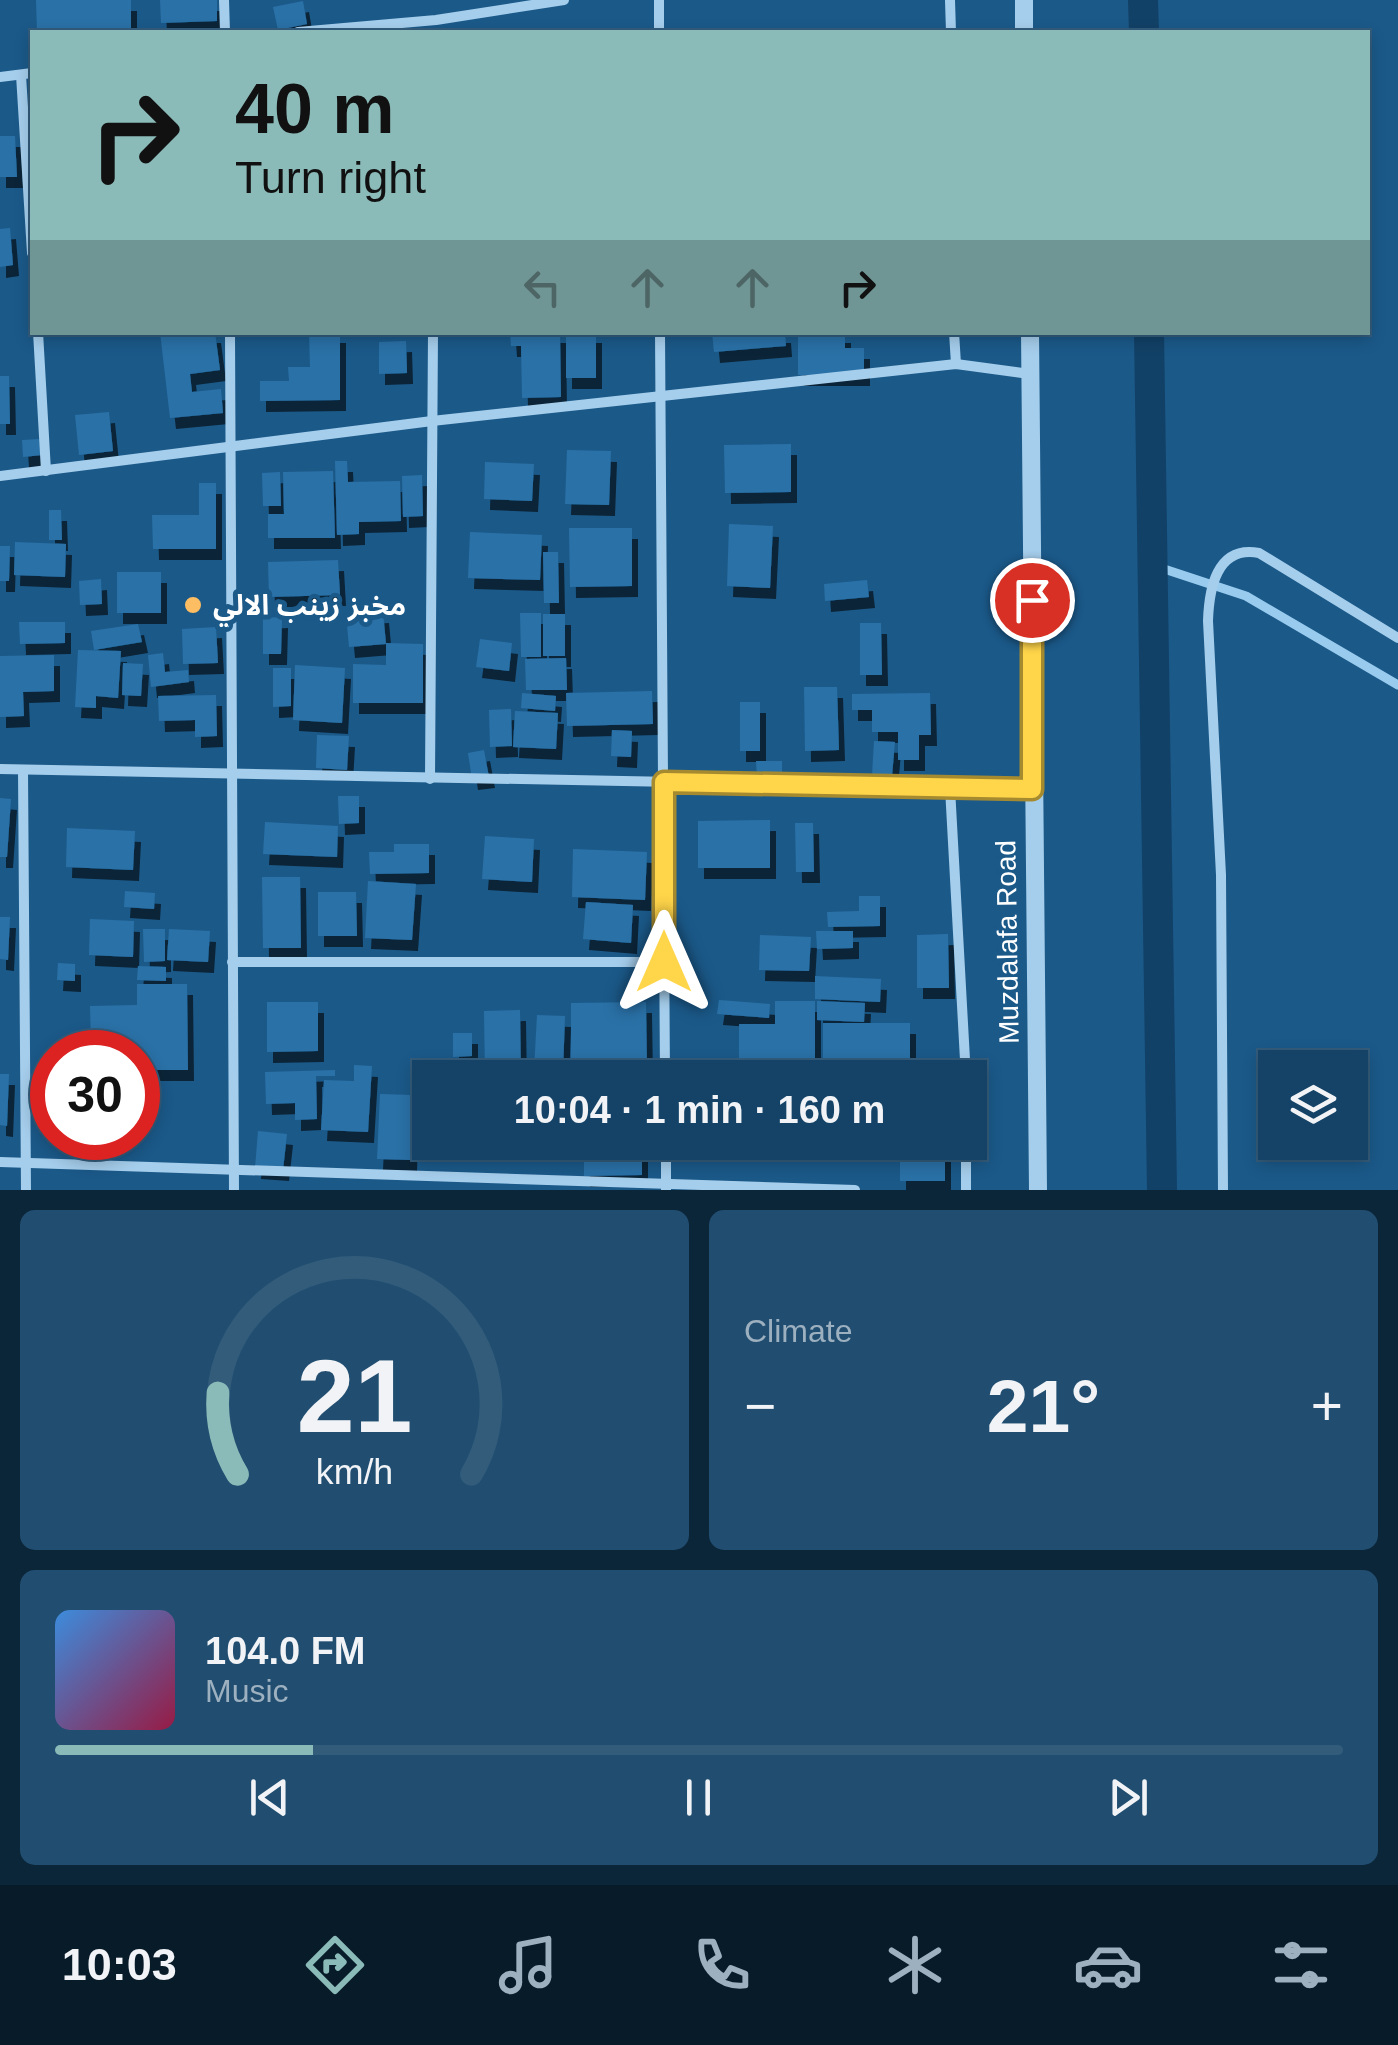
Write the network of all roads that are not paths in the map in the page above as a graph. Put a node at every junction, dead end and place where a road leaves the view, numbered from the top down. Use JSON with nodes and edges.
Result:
{"nodes":[{"id":1,"x":224,"y":0,"type":"edge"},
{"id":2,"x":564,"y":0,"type":"edge"},
{"id":3,"x":659,"y":0,"type":"edge"},
{"id":4,"x":950,"y":0,"type":"edge"},
{"id":5,"x":1024,"y":0,"type":"edge"},
{"id":6,"x":436,"y":26,"type":"edge"},
{"id":7,"x":225,"y":30,"type":"edge"},
{"id":8,"x":344,"y":30,"type":"edge"},
{"id":9,"x":659,"y":30,"type":"edge"},
{"id":10,"x":951,"y":30,"type":"edge"},
{"id":11,"x":1024,"y":30,"type":"edge"},
{"id":12,"x":27,"y":74,"type":"edge"},
{"id":13,"x":0,"y":77,"type":"edge"},
{"id":14,"x":30,"y":164,"type":"edge"},
{"id":15,"x":38,"y":335,"type":"edge"},
{"id":16,"x":230,"y":335,"type":"edge"},
{"id":17,"x":433,"y":335,"type":"edge"},
{"id":18,"x":660,"y":335,"type":"edge"},
{"id":19,"x":954,"y":335,"type":"edge"},
{"id":20,"x":1030,"y":335,"type":"edge"},
{"id":21,"x":956,"y":364,"type":"junction"},
{"id":22,"x":1030,"y":374,"type":"junction"},
{"id":23,"x":661,"y":399,"type":"junction"},
{"id":24,"x":432,"y":421,"type":"junction"},
{"id":25,"x":228,"y":450,"type":"junction"},
{"id":26,"x":46,"y":471,"type":"junction"},
{"id":27,"x":0,"y":476,"type":"edge"},
{"id":28,"x":1398,"y":638,"type":"edge"},
{"id":29,"x":0,"y":769,"type":"edge"},
{"id":30,"x":22,"y":770,"type":"junction"},
{"id":31,"x":232,"y":776,"type":"junction"},
{"id":32,"x":430,"y":779,"type":"junction"},
{"id":33,"x":664,"y":782,"type":"junction"},
{"id":34,"x":950,"y":788,"type":"junction"},
{"id":35,"x":1032,"y":789,"type":"junction"},
{"id":36,"x":232,"y":962,"type":"junction"},
{"id":37,"x":664,"y":962,"type":"junction"},
{"id":38,"x":665,"y":1060,"type":"edge"},
{"id":39,"x":965,"y":1060,"type":"edge"},
{"id":40,"x":666,"y":1160,"type":"edge"},
{"id":41,"x":966,"y":1160,"type":"edge"},
{"id":42,"x":0,"y":1162,"type":"edge"},
{"id":43,"x":26,"y":1164,"type":"junction"},
{"id":44,"x":234,"y":1172,"type":"junction"},
{"id":45,"x":447,"y":1177,"type":"junction"},
{"id":46,"x":666,"y":1186,"type":"edge"},
{"id":47,"x":26,"y":1190,"type":"edge"},
{"id":48,"x":234,"y":1190,"type":"edge"},
{"id":49,"x":447,"y":1190,"type":"edge"},
{"id":50,"x":855,"y":1190,"type":"edge"},
{"id":51,"x":966,"y":1190,"type":"edge"},
{"id":52,"x":1038,"y":1190,"type":"edge"},
{"id":53,"x":1223,"y":1190,"type":"edge"}],
"edges":[{"from":1,"to":7,"type":"street"},
{"from":2,"to":6,"type":"street"},
{"from":3,"to":9,"type":"street"},
{"from":4,"to":10,"type":"street"},
{"from":5,"to":11,"type":"street"},
{"from":6,"to":8,"type":"street"},
{"from":12,"to":13,"type":"street"},
{"from":12,"to":14,"type":"street"},
{"from":15,"to":26,"type":"street"},
{"from":16,"to":25,"type":"street"},
{"from":17,"to":24,"type":"street"},
{"from":18,"to":23,"type":"street"},
{"from":19,"to":21,"type":"street"},
{"from":20,"to":22,"type":"street","name":"Muzdalafa Road"},
{"from":21,"to":22,"type":"street"},
{"from":21,"to":23,"type":"street"},
{"from":22,"to":35,"type":"street","name":"Muzdalafa Road"},
{"from":23,"to":24,"type":"street"},
{"from":23,"to":33,"type":"street"},
{"from":24,"to":25,"type":"street"},
{"from":24,"to":32,"type":"street"},
{"from":25,"to":26,"type":"street"},
{"from":25,"to":31,"type":"street"},
{"from":26,"to":27,"type":"street"},
{"from":28,"to":53,"type":"street"},
{"from":29,"to":30,"type":"street"},
{"from":30,"to":31,"type":"street"},
{"from":30,"to":43,"type":"street"},
{"from":31,"to":32,"type":"street"},
{"from":31,"to":36,"type":"street"},
{"from":32,"to":33,"type":"street"},
{"from":33,"to":34,"type":"street"},
{"from":33,"to":37,"type":"street"},
{"from":34,"to":35,"type":"street"},
{"from":34,"to":39,"type":"street"},
{"from":35,"to":52,"type":"street","name":"Muzdalafa Road"},
{"from":36,"to":37,"type":"street"},
{"from":36,"to":44,"type":"street"},
{"from":37,"to":38,"type":"street"},
{"from":40,"to":46,"type":"street"},
{"from":41,"to":51,"type":"street"},
{"from":42,"to":43,"type":"street"},
{"from":43,"to":44,"type":"street"},
{"from":43,"to":47,"type":"street"},
{"from":44,"to":45,"type":"street"},
{"from":44,"to":48,"type":"street"},
{"from":45,"to":46,"type":"street"},
{"from":45,"to":49,"type":"street"},
{"from":46,"to":50,"type":"street"}]}
